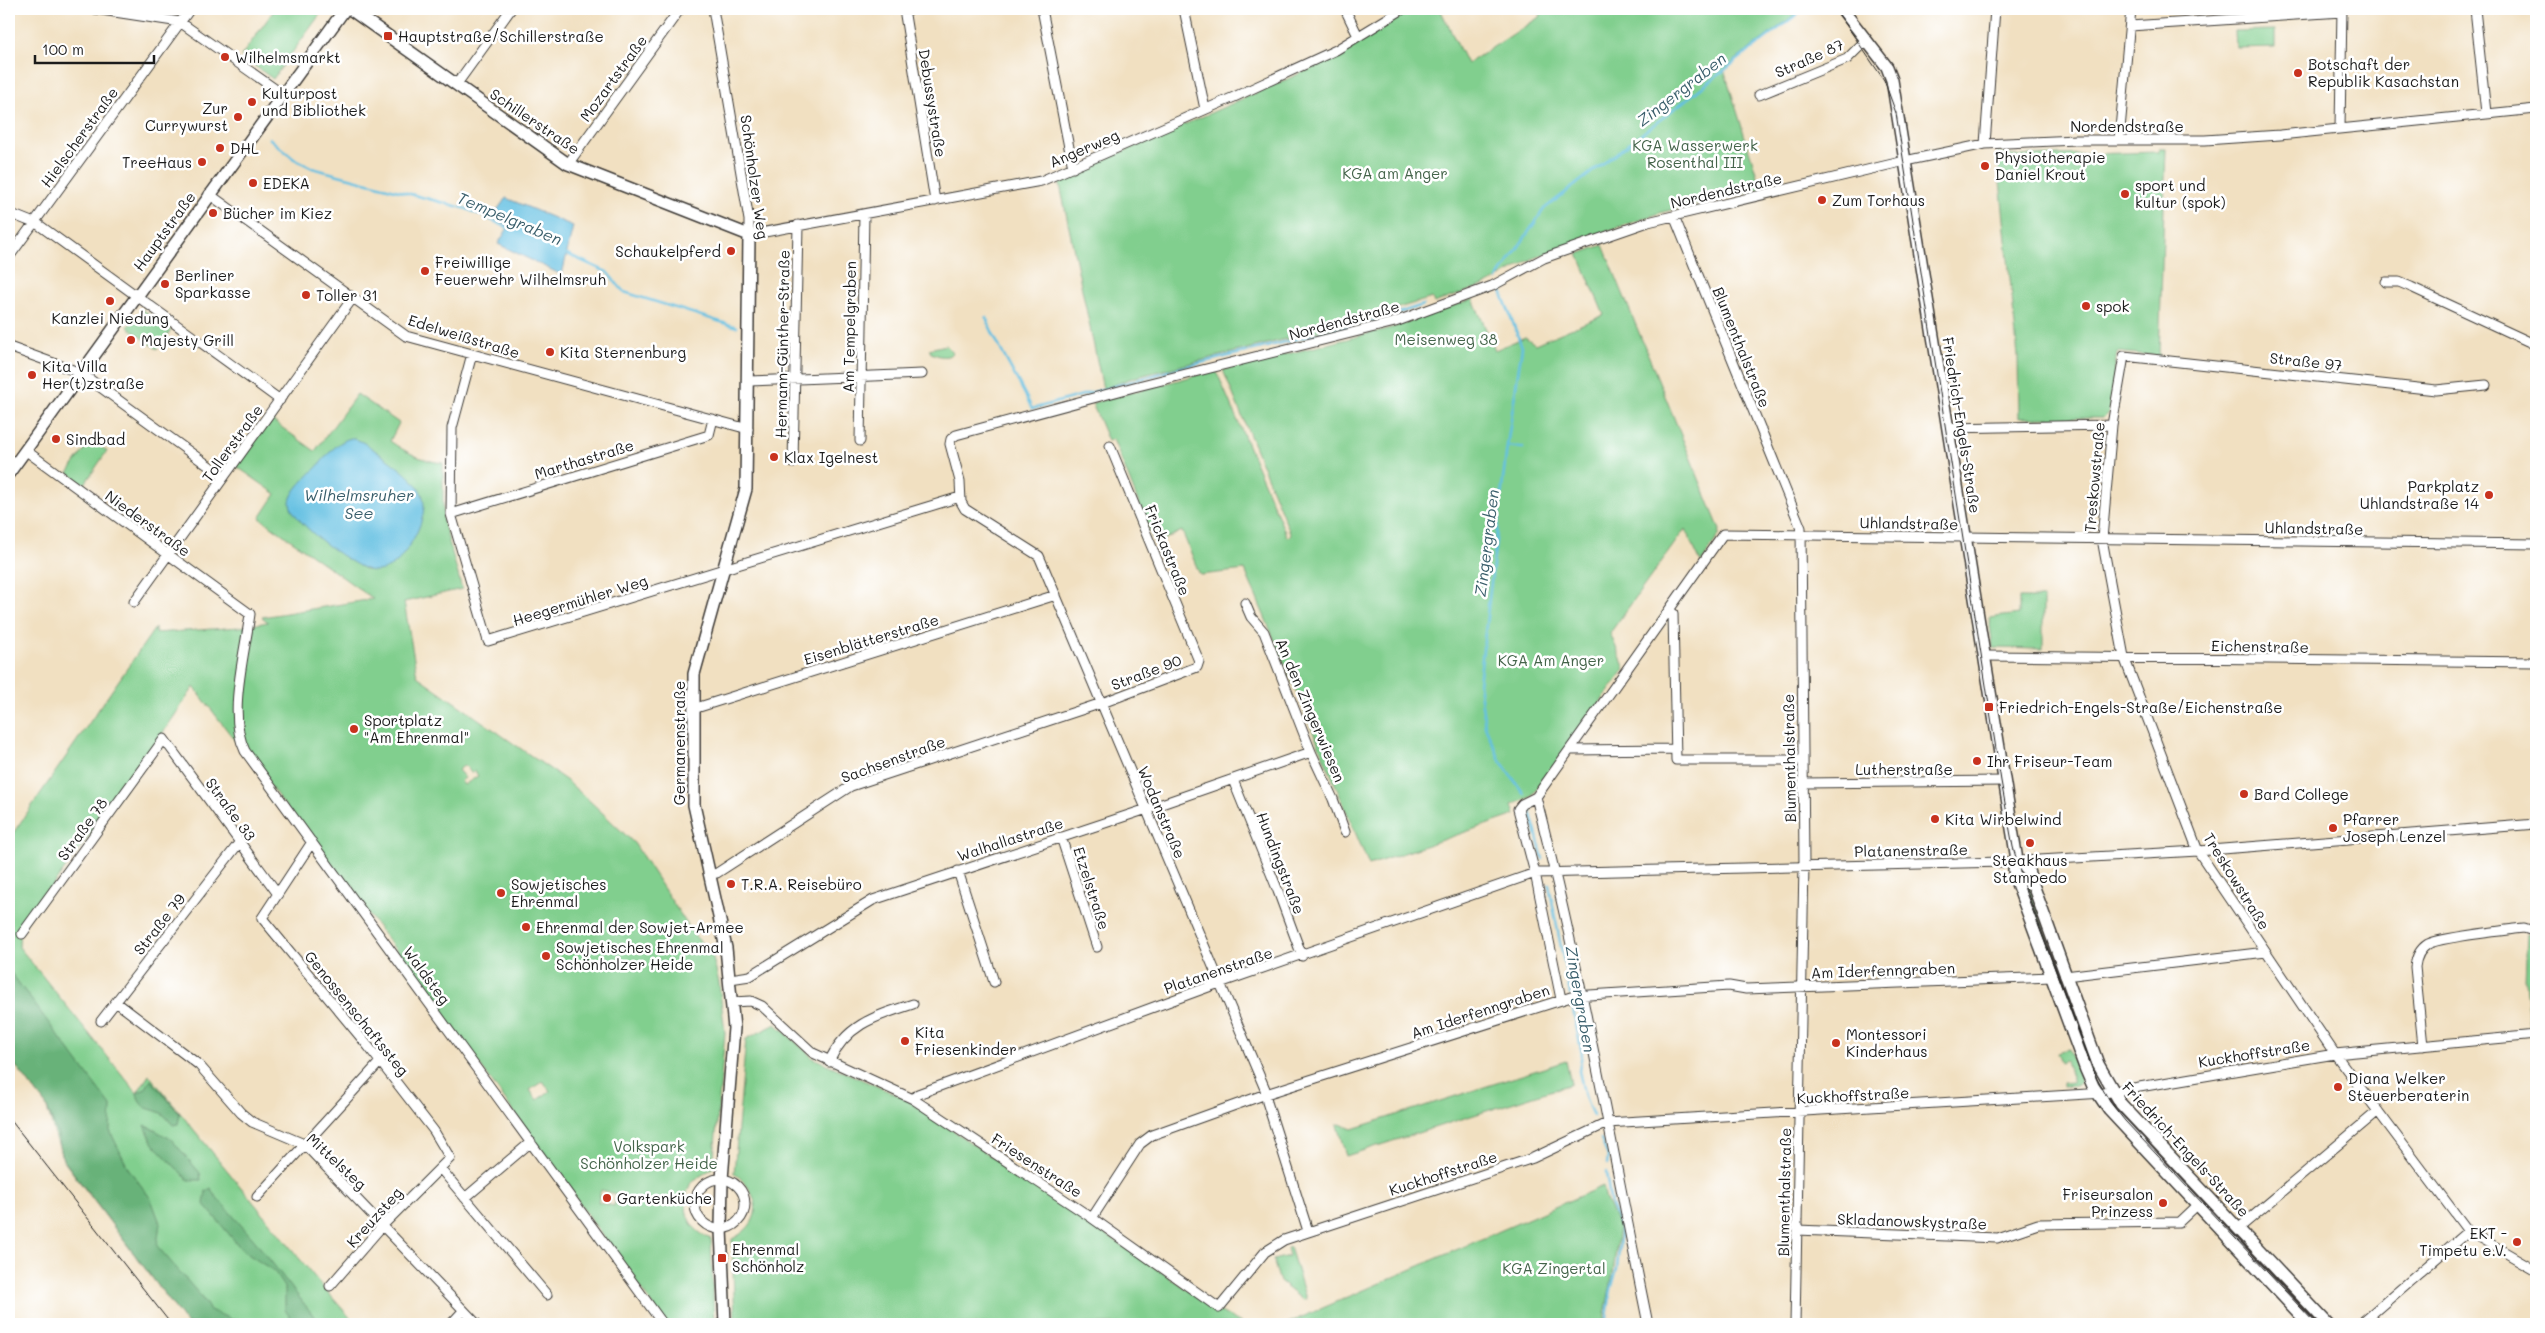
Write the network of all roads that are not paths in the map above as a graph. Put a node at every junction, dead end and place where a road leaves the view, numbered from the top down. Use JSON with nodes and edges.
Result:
{"nodes":[{"id":1,"x":95,"y":9,"type":"edge"},
{"id":2,"x":190,"y":9,"type":"edge"},
{"id":3,"x":345,"y":9,"type":"edge"},
{"id":4,"x":350,"y":9,"type":"edge"},
{"id":5,"x":511,"y":9,"type":"edge"},
{"id":6,"x":680,"y":9,"type":"edge"},
{"id":7,"x":705,"y":9,"type":"edge"},
{"id":8,"x":711,"y":9,"type":"edge"},
{"id":9,"x":915,"y":9,"type":"edge"},
{"id":10,"x":1042,"y":9,"type":"edge"},
{"id":11,"x":1184,"y":9,"type":"edge"},
{"id":12,"x":1345,"y":9,"type":"edge"},
{"id":13,"x":1403,"y":9,"type":"edge"},
{"id":14,"x":1842,"y":9,"type":"edge"},
{"id":15,"x":1996,"y":9,"type":"edge"},
{"id":16,"x":2131,"y":9,"type":"edge"},
{"id":17,"x":2475,"y":9,"type":"edge"},
{"id":18,"x":904,"y":10,"type":"edge"},
{"id":19,"x":2342,"y":10,"type":"edge"},
{"id":20,"x":180,"y":22,"type":"junction"},
{"id":21,"x":2130,"y":26,"type":"junction"},
{"id":22,"x":1358,"y":36,"type":"junction"},
{"id":23,"x":1866,"y":40,"type":"junction"},
{"id":24,"x":456,"y":85,"type":"junction"},
{"id":25,"x":282,"y":94,"type":"junction"},
{"id":26,"x":1759,"y":95,"type":"dead end"},
{"id":27,"x":1205,"y":109,"type":"junction"},
{"id":28,"x":2536,"y":109,"type":"edge"},
{"id":29,"x":2486,"y":113,"type":"junction"},
{"id":30,"x":2340,"y":128,"type":"junction"},
{"id":31,"x":2120,"y":140,"type":"junction"},
{"id":32,"x":1985,"y":144,"type":"junction"},
{"id":33,"x":1905,"y":161,"type":"junction"},
{"id":34,"x":568,"y":164,"type":"junction"},
{"id":35,"x":1073,"y":168,"type":"junction"},
{"id":36,"x":209,"y":194,"type":"junction"},
{"id":37,"x":935,"y":201,"type":"junction"},
{"id":38,"x":9,"y":213,"type":"edge"},
{"id":39,"x":864,"y":214,"type":"junction"},
{"id":40,"x":1674,"y":216,"type":"junction"},
{"id":41,"x":34,"y":222,"type":"junction"},
{"id":42,"x":798,"y":225,"type":"junction"},
{"id":43,"x":749,"y":235,"type":"junction"},
{"id":44,"x":9,"y":257,"type":"edge"},
{"id":45,"x":2386,"y":282,"type":"dead end"},
{"id":46,"x":135,"y":296,"type":"junction"},
{"id":47,"x":352,"y":298,"type":"junction"},
{"id":48,"x":2536,"y":345,"type":"edge"},
{"id":49,"x":9,"y":347,"type":"edge"},
{"id":50,"x":472,"y":354,"type":"junction"},
{"id":51,"x":2124,"y":356,"type":"joint"},
{"id":52,"x":80,"y":373,"type":"junction"},
{"id":53,"x":922,"y":374,"type":"dead end"},
{"id":54,"x":862,"y":376,"type":"junction"},
{"id":55,"x":795,"y":379,"type":"junction"},
{"id":56,"x":749,"y":381,"type":"junction"},
{"id":57,"x":2486,"y":384,"type":"dead end"},
{"id":58,"x":280,"y":400,"type":"junction"},
{"id":59,"x":713,"y":419,"type":"junction"},
{"id":60,"x":2112,"y":425,"type":"junction"},
{"id":61,"x":1948,"y":428,"type":"junction"},
{"id":62,"x":748,"y":429,"type":"junction"},
{"id":63,"x":860,"y":440,"type":"dead end"},
{"id":64,"x":1110,"y":446,"type":"dead end"},
{"id":65,"x":25,"y":450,"type":"junction"},
{"id":66,"x":793,"y":463,"type":"dead end"},
{"id":67,"x":9,"y":473,"type":"edge"},
{"id":68,"x":224,"y":477,"type":"junction"},
{"id":69,"x":746,"y":489,"type":"joint"},
{"id":70,"x":960,"y":497,"type":"junction"},
{"id":71,"x":451,"y":514,"type":"junction"},
{"id":72,"x":1801,"y":535,"type":"junction"},
{"id":73,"x":1965,"y":538,"type":"junction"},
{"id":74,"x":2102,"y":539,"type":"junction"},
{"id":75,"x":2536,"y":544,"type":"edge"},
{"id":76,"x":168,"y":554,"type":"junction"},
{"id":77,"x":723,"y":570,"type":"junction"},
{"id":78,"x":1056,"y":595,"type":"junction"},
{"id":79,"x":134,"y":602,"type":"dead end"},
{"id":80,"x":1245,"y":603,"type":"dead end"},
{"id":81,"x":1669,"y":610,"type":"junction"},
{"id":82,"x":249,"y":620,"type":"joint"},
{"id":83,"x":1984,"y":656,"type":"junction"},
{"id":84,"x":2124,"y":657,"type":"junction"},
{"id":85,"x":2536,"y":662,"type":"edge"},
{"id":86,"x":1199,"y":665,"type":"joint"},
{"id":87,"x":1102,"y":703,"type":"junction"},
{"id":88,"x":693,"y":709,"type":"junction"},
{"id":89,"x":164,"y":739,"type":"joint"},
{"id":90,"x":1676,"y":749,"type":"junction"},
{"id":91,"x":1570,"y":750,"type":"junction"},
{"id":92,"x":1312,"y":752,"type":"junction"},
{"id":93,"x":1803,"y":760,"type":"junction"},
{"id":94,"x":1233,"y":780,"type":"junction"},
{"id":95,"x":2004,"y":781,"type":"junction"},
{"id":96,"x":1804,"y":783,"type":"junction"},
{"id":97,"x":1535,"y":798,"type":"junction"},
{"id":98,"x":1146,"y":810,"type":"junction"},
{"id":99,"x":2536,"y":824,"type":"edge"},
{"id":100,"x":1345,"y":832,"type":"dead end"},
{"id":101,"x":1061,"y":837,"type":"junction"},
{"id":102,"x":312,"y":842,"type":"junction"},
{"id":103,"x":239,"y":843,"type":"junction"},
{"id":104,"x":2198,"y":851,"type":"junction"},
{"id":105,"x":2017,"y":860,"type":"junction"},
{"id":106,"x":1804,"y":865,"type":"junction"},
{"id":107,"x":958,"y":871,"type":"junction"},
{"id":108,"x":1556,"y":872,"type":"junction"},
{"id":109,"x":1536,"y":873,"type":"junction"},
{"id":110,"x":709,"y":875,"type":"junction"},
{"id":111,"x":278,"y":894,"type":"junction"},
{"id":112,"x":2536,"y":932,"type":"edge"},
{"id":113,"x":22,"y":934,"type":"dead end"},
{"id":114,"x":1097,"y":947,"type":"dead end"},
{"id":115,"x":2266,"y":952,"type":"junction"},
{"id":116,"x":1302,"y":956,"type":"junction"},
{"id":117,"x":2065,"y":976,"type":"junction"},
{"id":118,"x":2052,"y":977,"type":"junction"},
{"id":119,"x":730,"y":979,"type":"junction"},
{"id":120,"x":994,"y":982,"type":"dead end"},
{"id":121,"x":1219,"y":984,"type":"junction"},
{"id":122,"x":1802,"y":987,"type":"junction"},
{"id":123,"x":1571,"y":996,"type":"junction"},
{"id":124,"x":116,"y":1002,"type":"junction"},
{"id":125,"x":732,"y":1002,"type":"junction"},
{"id":126,"x":913,"y":1004,"type":"dead end"},
{"id":127,"x":101,"y":1021,"type":"dead end"},
{"id":128,"x":2536,"y":1035,"type":"edge"},
{"id":129,"x":2423,"y":1046,"type":"junction"},
{"id":130,"x":2335,"y":1054,"type":"junction"},
{"id":131,"x":829,"y":1062,"type":"junction"},
{"id":132,"x":379,"y":1063,"type":"junction"},
{"id":133,"x":2112,"y":1092,"type":"junction"},
{"id":134,"x":1266,"y":1094,"type":"junction"},
{"id":135,"x":2097,"y":1094,"type":"junction"},
{"id":136,"x":913,"y":1099,"type":"junction"},
{"id":137,"x":2378,"y":1111,"type":"junction"},
{"id":138,"x":1800,"y":1112,"type":"junction"},
{"id":139,"x":1607,"y":1123,"type":"junction"},
{"id":140,"x":531,"y":1142,"type":"junction"},
{"id":141,"x":304,"y":1144,"type":"junction"},
{"id":142,"x":440,"y":1168,"type":"junction"},
{"id":143,"x":722,"y":1179,"type":"junction"},
{"id":144,"x":257,"y":1196,"type":"dead end"},
{"id":145,"x":465,"y":1198,"type":"junction"},
{"id":146,"x":2197,"y":1205,"type":"junction"},
{"id":147,"x":1092,"y":1218,"type":"junction"},
{"id":148,"x":383,"y":1225,"type":"junction"},
{"id":149,"x":721,"y":1229,"type":"junction"},
{"id":150,"x":2238,"y":1229,"type":"junction"},
{"id":151,"x":1797,"y":1230,"type":"junction"},
{"id":152,"x":1308,"y":1231,"type":"junction"},
{"id":153,"x":2468,"y":1231,"type":"junction"},
{"id":154,"x":2536,"y":1270,"type":"edge"},
{"id":155,"x":330,"y":1286,"type":"dead end"},
{"id":156,"x":547,"y":1295,"type":"dead end"},
{"id":157,"x":1219,"y":1308,"type":"joint"},
{"id":158,"x":463,"y":1311,"type":"junction"},
{"id":159,"x":451,"y":1324,"type":"edge"},
{"id":160,"x":476,"y":1324,"type":"edge"},
{"id":161,"x":663,"y":1324,"type":"edge"},
{"id":162,"x":725,"y":1324,"type":"edge"},
{"id":163,"x":1648,"y":1324,"type":"edge"},
{"id":164,"x":1795,"y":1324,"type":"edge"},
{"id":165,"x":2309,"y":1324,"type":"edge"},
{"id":166,"x":2328,"y":1324,"type":"edge"},
{"id":167,"x":2360,"y":1324,"type":"edge"}],
"edges":[{"from":1,"to":20,"type":"street"},
{"from":2,"to":20,"type":"street","name":"Hielscherstraße"},
{"from":3,"to":25,"type":"main road","name":"Hauptstraße"},
{"from":4,"to":24,"type":"main road","name":"Schillerstraße"},
{"from":5,"to":24,"type":"street"},
{"from":6,"to":34,"type":"street","name":"Mozartstraße"},
{"from":7,"to":8,"type":"street"},
{"from":8,"to":43,"type":"street","name":"Schönholzer Weg"},
{"from":9,"to":18,"type":"street"},
{"from":10,"to":35,"type":"street"},
{"from":11,"to":27,"type":"street"},
{"from":12,"to":22,"type":"street"},
{"from":13,"to":22,"type":"street","name":"Angerweg"},
{"from":14,"to":23,"type":"main road","name":"Friedrich-Engels-Straße"},
{"from":15,"to":32,"type":"street"},
{"from":16,"to":21,"type":"street"},
{"from":17,"to":29,"type":"street"},
{"from":18,"to":37,"type":"street","name":"Debussystraße"},
{"from":19,"to":21,"type":"street"},
{"from":19,"to":30,"type":"street"},
{"from":20,"to":25,"type":"street"},
{"from":20,"to":41,"type":"street","name":"Hielscherstraße"},
{"from":21,"to":31,"type":"street"},
{"from":22,"to":27,"type":"street","name":"Angerweg"},
{"from":23,"to":26,"type":"street","name":"Straße 87"},
{"from":23,"to":33,"type":"main road","name":"Friedrich-Engels-Straße"},
{"from":24,"to":34,"type":"main road","name":"Schillerstraße"},
{"from":25,"to":36,"type":"main road","name":"Hauptstraße"},
{"from":27,"to":35,"type":"street","name":"Angerweg"},
{"from":28,"to":29,"type":"street","name":"Nordendstraße"},
{"from":29,"to":30,"type":"street","name":"Nordendstraße"},
{"from":30,"to":31,"type":"street","name":"Nordendstraße"},
{"from":31,"to":32,"type":"street","name":"Nordendstraße"},
{"from":32,"to":33,"type":"street","name":"Nordendstraße"},
{"from":33,"to":40,"type":"street","name":"Nordendstraße"},
{"from":33,"to":61,"type":"main road","name":"Friedrich-Engels-Straße"},
{"from":34,"to":43,"type":"main road","name":"Schillerstraße"},
{"from":35,"to":37,"type":"street","name":"Angerweg"},
{"from":36,"to":46,"type":"main road","name":"Hauptstraße"},
{"from":36,"to":47,"type":"street","name":"Edelweißstraße"},
{"from":37,"to":39,"type":"street","name":"Angerweg"},
{"from":38,"to":41,"type":"street"},
{"from":39,"to":42,"type":"street","name":"Angerweg"},
{"from":39,"to":54,"type":"street","name":"Am Tempelgraben"},
{"from":40,"to":70,"type":"street","name":"Nordendstraße"},
{"from":40,"to":72,"type":"street","name":"Blumenthalstraße"},
{"from":41,"to":44,"type":"street","name":"Hielscherstraße"},
{"from":41,"to":46,"type":"street"},
{"from":42,"to":43,"type":"street","name":"Angerweg"},
{"from":42,"to":55,"type":"street","name":"Hermann-Günther-Straße"},
{"from":43,"to":56,"type":"main road","name":"Schönholzer Weg"},
{"from":45,"to":48,"type":"street"},
{"from":46,"to":52,"type":"main road","name":"Hauptstraße"},
{"from":46,"to":58,"type":"street"},
{"from":47,"to":50,"type":"street","name":"Edelweißstraße"},
{"from":47,"to":58,"type":"street","name":"Tollerstraße"},
{"from":49,"to":52,"type":"street"},
{"from":50,"to":59,"type":"street","name":"Edelweißstraße"},
{"from":50,"to":71,"type":"street","name":"Heegermühler Weg"},
{"from":51,"to":57,"type":"street","name":"Straße 97"},
{"from":51,"to":60,"type":"street","name":"Treskowstraße"},
{"from":52,"to":65,"type":"main road","name":"Hauptstraße"},
{"from":52,"to":68,"type":"street"},
{"from":53,"to":54,"type":"street"},
{"from":54,"to":55,"type":"street"},
{"from":54,"to":63,"type":"street","name":"Am Tempelgraben"},
{"from":55,"to":56,"type":"street"},
{"from":55,"to":66,"type":"street","name":"Hermann-Günther-Straße"},
{"from":56,"to":62,"type":"main road","name":"Schönholzer Weg"},
{"from":58,"to":68,"type":"street","name":"Tollerstraße"},
{"from":59,"to":62,"type":"street","name":"Edelweißstraße"},
{"from":59,"to":71,"type":"street","name":"Marthastraße"},
{"from":60,"to":61,"type":"street"},
{"from":60,"to":74,"type":"street","name":"Treskowstraße"},
{"from":61,"to":73,"type":"main road","name":"Friedrich-Engels-Straße"},
{"from":62,"to":69,"type":"main road","name":"Schönholzer Weg"},
{"from":64,"to":86,"type":"street","name":"Frickastraße"},
{"from":65,"to":67,"type":"main road","name":"Hauptstraße"},
{"from":65,"to":76,"type":"street","name":"Niederstraße"},
{"from":68,"to":76,"type":"street","name":"Tollerstraße"},
{"from":69,"to":77,"type":"main road","name":"Germanenstraße"},
{"from":70,"to":77,"type":"street","name":"Heegermühler Weg"},
{"from":70,"to":78,"type":"street","name":"Wodanstraße"},
{"from":71,"to":77,"type":"street","name":"Heegermühler Weg"},
{"from":72,"to":73,"type":"street","name":"Uhlandstraße"},
{"from":72,"to":81,"type":"street","name":"Uhlandstraße"},
{"from":72,"to":93,"type":"street","name":"Blumenthalstraße"},
{"from":73,"to":74,"type":"street","name":"Uhlandstraße"},
{"from":73,"to":83,"type":"main road","name":"Friedrich-Engels-Straße"},
{"from":74,"to":75,"type":"street","name":"Uhlandstraße"},
{"from":74,"to":84,"type":"street","name":"Treskowstraße"},
{"from":76,"to":79,"type":"street","name":"Tollerstraße"},
{"from":76,"to":82,"type":"street","name":"Niederstraße"},
{"from":77,"to":88,"type":"main road","name":"Germanenstraße"},
{"from":78,"to":87,"type":"street","name":"Wodanstraße"},
{"from":78,"to":88,"type":"street","name":"Eisenblätterstraße"},
{"from":80,"to":92,"type":"street","name":"An den Zingerwiesen"},
{"from":81,"to":90,"type":"street"},
{"from":81,"to":91,"type":"street","name":"Uhlandstraße"},
{"from":82,"to":102,"type":"street","name":"Waldsteg"},
{"from":83,"to":84,"type":"street","name":"Eichenstraße"},
{"from":83,"to":95,"type":"main road","name":"Friedrich-Engels-Straße"},
{"from":84,"to":85,"type":"street","name":"Eichenstraße"},
{"from":84,"to":104,"type":"street","name":"Treskowstraße"},
{"from":86,"to":87,"type":"street","name":"Straße 90"},
{"from":87,"to":98,"type":"street","name":"Wodanstraße"},
{"from":87,"to":110,"type":"street","name":"Sachsenstraße"},
{"from":88,"to":110,"type":"main road","name":"Germanenstraße"},
{"from":89,"to":103,"type":"street","name":"Straße 33"},
{"from":89,"to":113,"type":"street","name":"Straße 78"},
{"from":90,"to":91,"type":"street"},
{"from":90,"to":93,"type":"street"},
{"from":91,"to":97,"type":"street","name":"Uhlandstraße"},
{"from":92,"to":94,"type":"street","name":"Walhallastraße"},
{"from":92,"to":100,"type":"street","name":"An den Zingerwiesen"},
{"from":93,"to":96,"type":"street","name":"Blumenthalstraße"},
{"from":94,"to":98,"type":"street","name":"Walhallastraße"},
{"from":94,"to":116,"type":"street","name":"Hundingstraße"},
{"from":95,"to":96,"type":"street","name":"Lutherstraße"},
{"from":95,"to":105,"type":"main road","name":"Friedrich-Engels-Straße"},
{"from":96,"to":106,"type":"street","name":"Blumenthalstraße"},
{"from":97,"to":108,"type":"street"},
{"from":97,"to":109,"type":"street"},
{"from":98,"to":101,"type":"street","name":"Walhallastraße"},
{"from":98,"to":121,"type":"street","name":"Wodanstraße"},
{"from":99,"to":104,"type":"street","name":"Platanenstraße"},
{"from":101,"to":107,"type":"street","name":"Walhallastraße"},
{"from":101,"to":114,"type":"street","name":"Etzelstraße"},
{"from":102,"to":111,"type":"street","name":"Genossenschaftssteg"},
{"from":102,"to":140,"type":"street","name":"Waldsteg"},
{"from":103,"to":111,"type":"street","name":"Straße 33"},
{"from":103,"to":124,"type":"street","name":"Straße 79"},
{"from":104,"to":105,"type":"street","name":"Platanenstraße"},
{"from":104,"to":115,"type":"street","name":"Treskowstraße"},
{"from":105,"to":106,"type":"street","name":"Platanenstraße"},
{"from":105,"to":117,"type":"main road","name":"Friedrich-Engels-Straße"},
{"from":105,"to":118,"type":"main road","name":"Friedrich-Engels-Straße"},
{"from":106,"to":108,"type":"street","name":"Platanenstraße"},
{"from":106,"to":122,"type":"street","name":"Blumenthalstraße"},
{"from":107,"to":119,"type":"street","name":"Walhallastraße"},
{"from":107,"to":120,"type":"street"},
{"from":108,"to":109,"type":"street"},
{"from":108,"to":123,"type":"street"},
{"from":109,"to":116,"type":"street","name":"Platanenstraße"},
{"from":109,"to":123,"type":"street"},
{"from":110,"to":119,"type":"main road","name":"Germanenstraße"},
{"from":111,"to":132,"type":"street","name":"Genossenschaftssteg"},
{"from":112,"to":129,"type":"street"},
{"from":115,"to":117,"type":"street"},
{"from":115,"to":130,"type":"street","name":"Treskowstraße"},
{"from":116,"to":121,"type":"street","name":"Platanenstraße"},
{"from":117,"to":133,"type":"main road","name":"Friedrich-Engels-Straße"},
{"from":118,"to":122,"type":"street","name":"Am Iderfenngraben"},
{"from":118,"to":135,"type":"main road","name":"Friedrich-Engels-Straße"},
{"from":119,"to":125,"type":"main road","name":"Germanenstraße"},
{"from":121,"to":134,"type":"street","name":"Wodanstraße"},
{"from":121,"to":136,"type":"street","name":"Platanenstraße"},
{"from":122,"to":123,"type":"street","name":"Am Iderfenngraben"},
{"from":122,"to":138,"type":"street","name":"Blumenthalstraße"},
{"from":123,"to":134,"type":"street","name":"Am Iderfenngraben"},
{"from":123,"to":139,"type":"street"},
{"from":124,"to":127,"type":"street","name":"Straße 79"},
{"from":124,"to":141,"type":"street","name":"Mittelsteg"},
{"from":125,"to":131,"type":"street","name":"Friesenstraße"},
{"from":125,"to":143,"type":"main road","name":"Germanenstraße"},
{"from":126,"to":131,"type":"street"},
{"from":128,"to":129,"type":"street","name":"Kuckhoffstraße"},
{"from":129,"to":130,"type":"street","name":"Kuckhoffstraße"},
{"from":130,"to":133,"type":"street","name":"Kuckhoffstraße"},
{"from":130,"to":137,"type":"street","name":"Treskowstraße"},
{"from":131,"to":136,"type":"street","name":"Friesenstraße"},
{"from":132,"to":141,"type":"street"},
{"from":132,"to":142,"type":"street","name":"Genossenschaftssteg"},
{"from":133,"to":135,"type":"street","name":"Kuckhoffstraße"},
{"from":133,"to":150,"type":"main road","name":"Friedrich-Engels-Straße"},
{"from":134,"to":147,"type":"street","name":"Am Iderfenngraben"},
{"from":134,"to":152,"type":"street","name":"Wodanstraße"},
{"from":135,"to":138,"type":"street","name":"Kuckhoffstraße"},
{"from":135,"to":146,"type":"main road","name":"Friedrich-Engels-Straße"},
{"from":136,"to":147,"type":"street","name":"Friesenstraße"},
{"from":137,"to":150,"type":"street"},
{"from":137,"to":153,"type":"street","name":"Treskowstraße"},
{"from":138,"to":139,"type":"street","name":"Kuckhoffstraße"},
{"from":138,"to":151,"type":"street","name":"Blumenthalstraße"},
{"from":139,"to":152,"type":"street","name":"Kuckhoffstraße"},
{"from":139,"to":163,"type":"street"},
{"from":140,"to":145,"type":"street"},
{"from":140,"to":161,"type":"street","name":"Waldsteg"},
{"from":141,"to":144,"type":"street"},
{"from":141,"to":148,"type":"street","name":"Mittelsteg"},
{"from":142,"to":145,"type":"street"},
{"from":142,"to":148,"type":"street","name":"Kreuzsteg"},
{"from":143,"to":149,"type":"main road","name":"Germanenstraße"},
{"from":143,"to":149,"type":"street"},
{"from":143,"to":149,"type":"street"},
{"from":145,"to":156,"type":"street"},
{"from":146,"to":151,"type":"street","name":"Skladanowskystraße"},
{"from":146,"to":165,"type":"main road","name":"Friedrich-Engels-Straße"},
{"from":147,"to":157,"type":"street","name":"Friesenstraße"},
{"from":148,"to":155,"type":"street","name":"Kreuzsteg"},
{"from":148,"to":158,"type":"street","name":"Mittelsteg"},
{"from":149,"to":162,"type":"main road","name":"Germanenstraße"},
{"from":150,"to":166,"type":"main road","name":"Friedrich-Engels-Straße"},
{"from":151,"to":164,"type":"street","name":"Blumenthalstraße"},
{"from":152,"to":157,"type":"street","name":"Kuckhoffstraße"},
{"from":153,"to":154,"type":"street","name":"Treskowstraße"},
{"from":153,"to":167,"type":"street"},
{"from":158,"to":159,"type":"street"},
{"from":158,"to":160,"type":"street","name":"Mittelsteg"}]}
